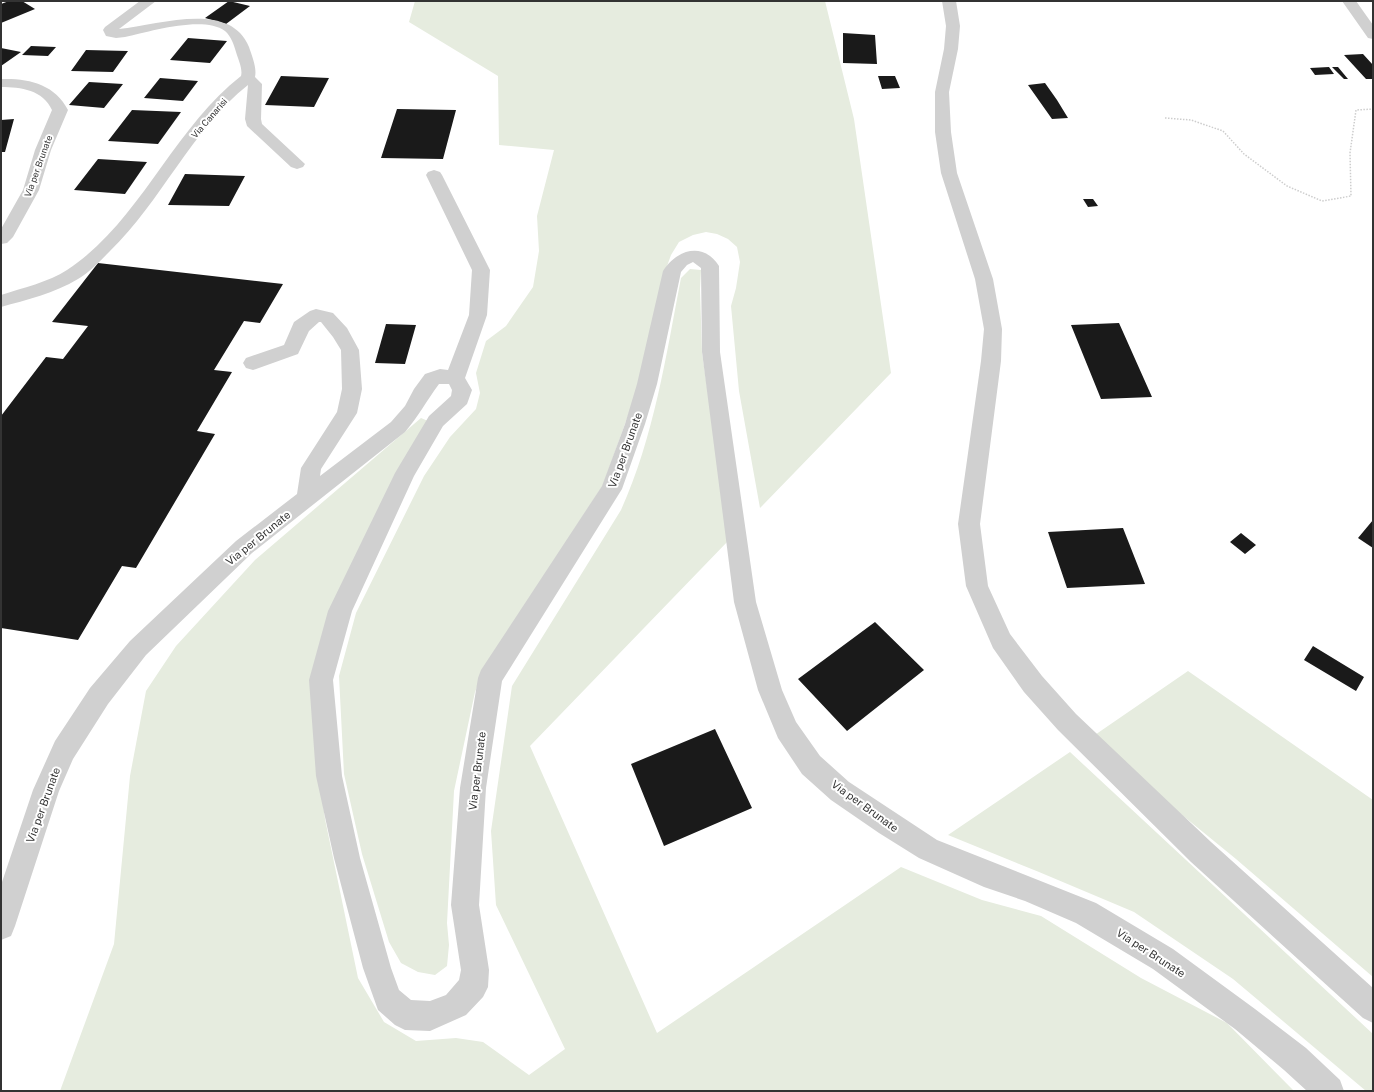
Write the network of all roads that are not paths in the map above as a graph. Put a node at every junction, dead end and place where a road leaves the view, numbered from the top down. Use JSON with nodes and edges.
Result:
{"nodes":[{"id":1,"x":148,"y":1,"type":"edge"},
{"id":2,"x":949,"y":1,"type":"edge"},
{"id":3,"x":1349,"y":1,"type":"edge"},
{"id":4,"x":1373,"y":35,"type":"edge"},
{"id":5,"x":248,"y":78,"type":"junction"},
{"id":6,"x":1,"y":83,"type":"edge"},
{"id":7,"x":297,"y":164,"type":"dead end"},
{"id":8,"x":434,"y":175,"type":"dead end"},
{"id":9,"x":1,"y":239,"type":"edge"},
{"id":10,"x":1,"y":301,"type":"edge"},
{"id":11,"x":253,"y":364,"type":"dead end"},
{"id":12,"x":455,"y":378,"type":"junction"},
{"id":13,"x":307,"y":498,"type":"junction"},
{"id":14,"x":1,"y":926,"type":"edge"},
{"id":15,"x":1373,"y":1008,"type":"edge"},
{"id":16,"x":1328,"y":1091,"type":"edge"}],
"edges":[{"from":1,"to":5,"type":"street"},
{"from":2,"to":15,"type":"street"},
{"from":3,"to":4,"type":"street"},
{"from":5,"to":7,"type":"street"},
{"from":5,"to":10,"type":"street","name":"Via Canarisi"},
{"from":6,"to":9,"type":"street","name":"Via per Brunate"},
{"from":8,"to":12,"type":"street"},
{"from":11,"to":13,"type":"street"},
{"from":12,"to":13,"type":"street","name":"Via per Brunate"},
{"from":12,"to":16,"type":"street","name":"Via per Brunate"},
{"from":13,"to":14,"type":"street","name":"Via per Brunate"}]}
